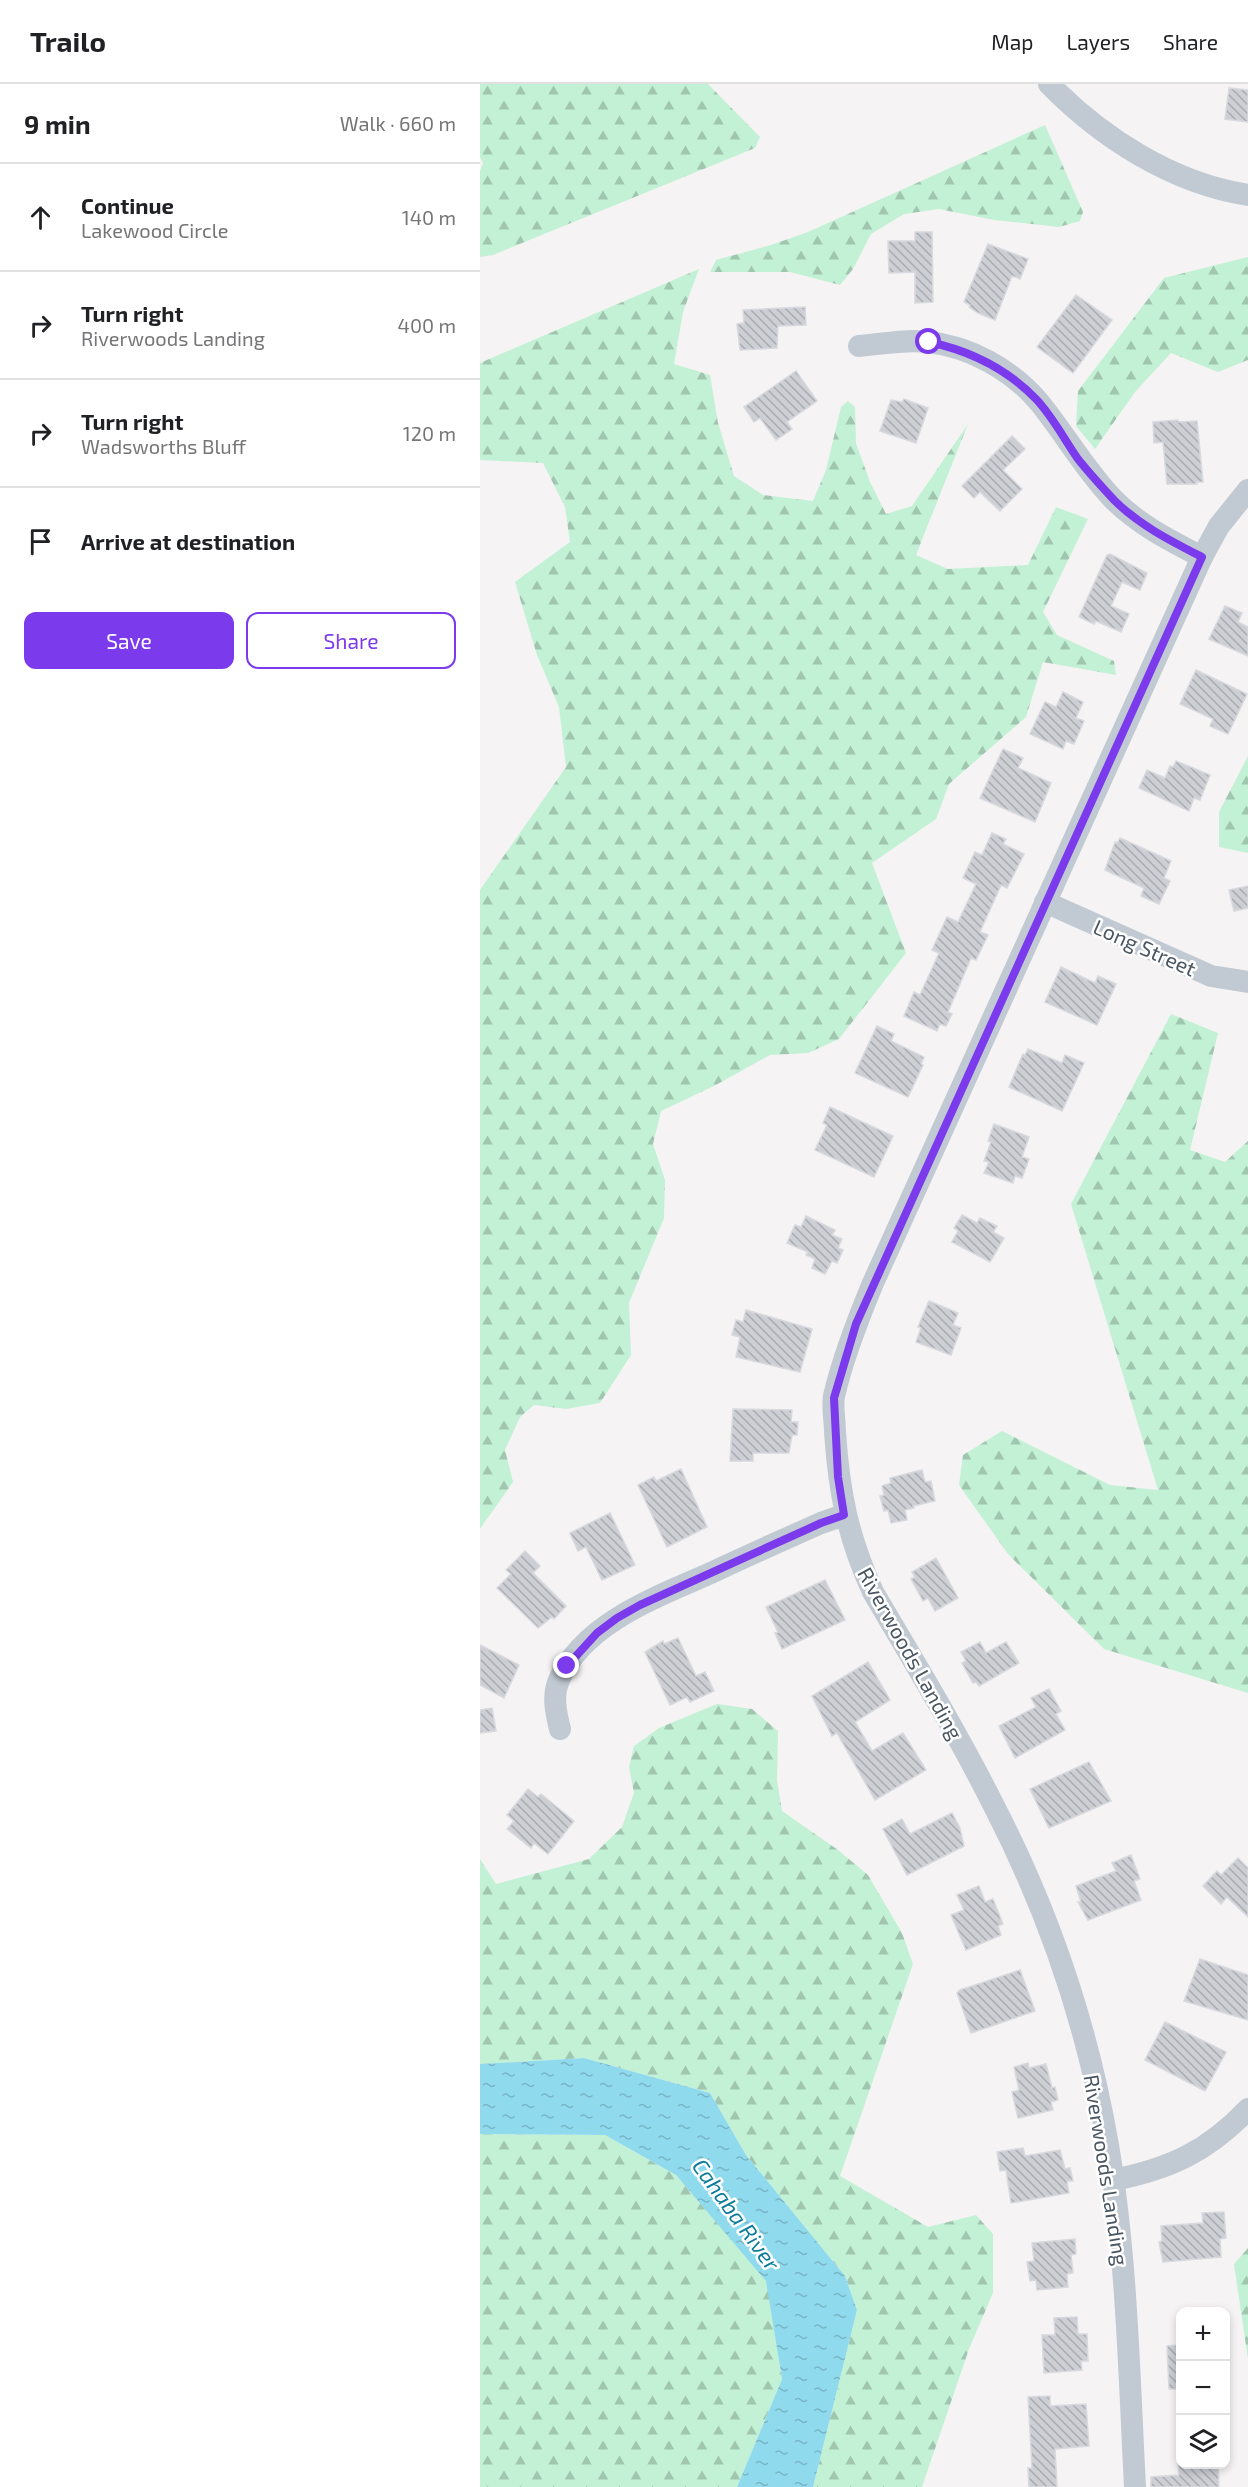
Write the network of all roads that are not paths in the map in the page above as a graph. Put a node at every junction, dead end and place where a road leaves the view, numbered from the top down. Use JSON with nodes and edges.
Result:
{"nodes":[{"id":1,"x":1049,"y":84,"type":"edge"},
{"id":2,"x":1248,"y":195,"type":"edge"},
{"id":3,"x":860,"y":346,"type":"dead end"},
{"id":4,"x":1248,"y":490,"type":"edge"},
{"id":5,"x":1202,"y":557,"type":"junction"},
{"id":6,"x":1045,"y":902,"type":"junction"},
{"id":7,"x":1248,"y":982,"type":"edge"},
{"id":8,"x":844,"y":1515,"type":"junction"},
{"id":9,"x":560,"y":1729,"type":"dead end"},
{"id":10,"x":1248,"y":2109,"type":"edge"},
{"id":11,"x":1113,"y":2180,"type":"junction"},
{"id":12,"x":1135,"y":2487,"type":"edge"}],
"edges":[{"from":1,"to":2,"type":"street"},
{"from":3,"to":5,"type":"street"},
{"from":4,"to":5,"type":"street","name":"Riverwoods Landing"},
{"from":5,"to":6,"type":"street","name":"Riverwoods Landing"},
{"from":6,"to":7,"type":"street","name":"Long Street"},
{"from":6,"to":8,"type":"street","name":"Riverwoods Landing"},
{"from":8,"to":9,"type":"street"},
{"from":8,"to":11,"type":"street","name":"Riverwoods Landing"},
{"from":10,"to":11,"type":"street"},
{"from":11,"to":12,"type":"street","name":"Riverwoods Landing"}]}
